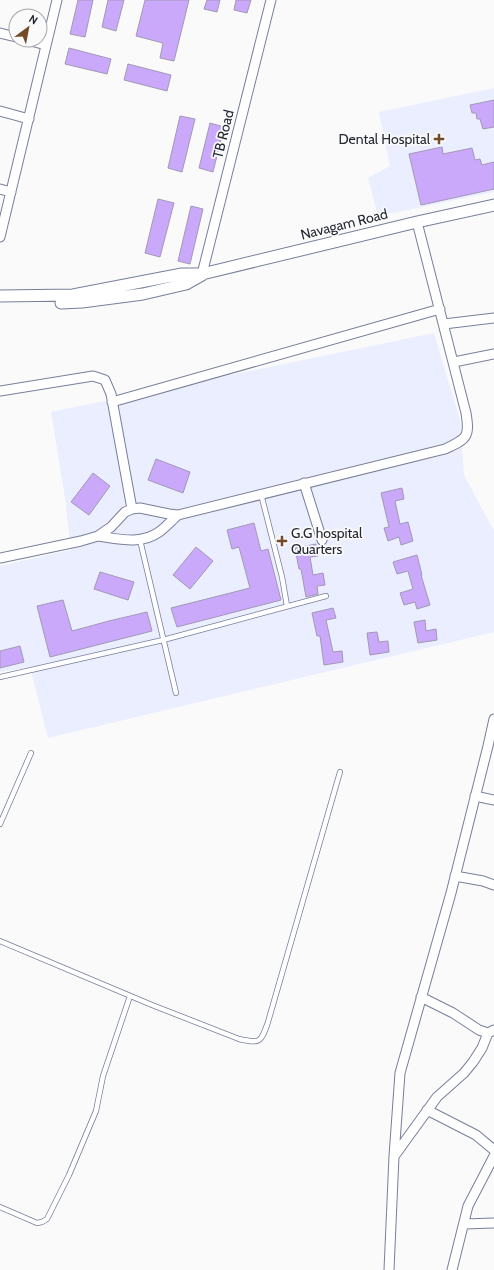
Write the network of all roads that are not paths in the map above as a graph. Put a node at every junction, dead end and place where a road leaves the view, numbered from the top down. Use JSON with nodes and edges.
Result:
{"nodes":[{"id":1,"x":57,"y":0,"type":"edge"},
{"id":2,"x":271,"y":0,"type":"edge"},
{"id":3,"x":48,"y":37,"type":"edge"},
{"id":4,"x":45,"y":48,"type":"edge"},
{"id":5,"x":0,"y":111,"type":"edge"},
{"id":6,"x":29,"y":119,"type":"junction"},
{"id":7,"x":0,"y":189,"type":"edge"},
{"id":8,"x":10,"y":192,"type":"junction"},
{"id":9,"x":494,"y":205,"type":"edge"},
{"id":10,"x":417,"y":222,"type":"junction"},
{"id":11,"x":0,"y":237,"type":"edge"},
{"id":12,"x":202,"y":274,"type":"junction"},
{"id":13,"x":0,"y":296,"type":"edge"},
{"id":14,"x":0,"y":303,"type":"edge"},
{"id":15,"x":440,"y":309,"type":"junction"},
{"id":16,"x":494,"y":318,"type":"edge"},
{"id":17,"x":444,"y":324,"type":"junction"},
{"id":18,"x":494,"y":354,"type":"edge"},
{"id":19,"x":454,"y":362,"type":"junction"},
{"id":20,"x":0,"y":391,"type":"edge"},
{"id":21,"x":112,"y":402,"type":"junction"},
{"id":22,"x":304,"y":483,"type":"junction"},
{"id":23,"x":261,"y":494,"type":"junction"},
{"id":24,"x":132,"y":509,"type":"junction"},
{"id":25,"x":178,"y":515,"type":"junction"},
{"id":26,"x":98,"y":536,"type":"junction"},
{"id":27,"x":140,"y":540,"type":"junction"},
{"id":28,"x":322,"y":540,"type":"dead end"},
{"id":29,"x":0,"y":558,"type":"edge"},
{"id":30,"x":326,"y":596,"type":"dead end"},
{"id":31,"x":287,"y":606,"type":"junction"},
{"id":32,"x":163,"y":640,"type":"junction"},
{"id":33,"x":0,"y":677,"type":"edge"},
{"id":34,"x":176,"y":693,"type":"dead end"},
{"id":35,"x":494,"y":719,"type":"edge"},
{"id":36,"x":31,"y":753,"type":"dead end"},
{"id":37,"x":340,"y":772,"type":"dead end"},
{"id":38,"x":476,"y":796,"type":"junction"},
{"id":39,"x":494,"y":800,"type":"edge"},
{"id":40,"x":0,"y":824,"type":"edge"},
{"id":41,"x":455,"y":876,"type":"junction"},
{"id":42,"x":494,"y":885,"type":"edge"},
{"id":43,"x":0,"y":941,"type":"edge"},
{"id":44,"x":130,"y":996,"type":"junction"},
{"id":45,"x":422,"y":997,"type":"junction"},
{"id":46,"x":491,"y":1031,"type":"edge"},
{"id":47,"x":427,"y":1110,"type":"junction"},
{"id":48,"x":494,"y":1150,"type":"edge"},
{"id":49,"x":394,"y":1156,"type":"junction"},
{"id":50,"x":494,"y":1156,"type":"edge"},
{"id":51,"x":0,"y":1207,"type":"edge"},
{"id":52,"x":494,"y":1223,"type":"edge"},
{"id":53,"x":464,"y":1224,"type":"junction"},
{"id":54,"x":389,"y":1270,"type":"edge"},
{"id":55,"x":452,"y":1270,"type":"edge"}],
"edges":[{"from":1,"to":3,"type":"street"},
{"from":2,"to":12,"type":"street","name":"TB Road"},
{"from":4,"to":6,"type":"street"},
{"from":5,"to":6,"type":"street"},
{"from":6,"to":8,"type":"street"},
{"from":7,"to":8,"type":"street"},
{"from":8,"to":11,"type":"street"},
{"from":9,"to":10,"type":"street","name":"Navagam Road"},
{"from":10,"to":12,"type":"street","name":"Navagam Road"},
{"from":10,"to":15,"type":"street"},
{"from":12,"to":13,"type":"street","name":"Navagam Road"},
{"from":12,"to":14,"type":"street","name":"Navagam Road"},
{"from":15,"to":17,"type":"street"},
{"from":15,"to":21,"type":"street"},
{"from":16,"to":17,"type":"street"},
{"from":17,"to":19,"type":"street"},
{"from":18,"to":19,"type":"street"},
{"from":19,"to":22,"type":"street"},
{"from":20,"to":21,"type":"street"},
{"from":21,"to":24,"type":"street"},
{"from":22,"to":23,"type":"street"},
{"from":22,"to":28,"type":"street"},
{"from":23,"to":25,"type":"street"},
{"from":23,"to":31,"type":"lane"},
{"from":24,"to":25,"type":"street"},
{"from":24,"to":26,"type":"street"},
{"from":25,"to":27,"type":"street"},
{"from":26,"to":27,"type":"street"},
{"from":26,"to":29,"type":"street"},
{"from":27,"to":32,"type":"lane"},
{"from":30,"to":31,"type":"lane"},
{"from":31,"to":32,"type":"lane"},
{"from":32,"to":33,"type":"lane"},
{"from":32,"to":34,"type":"lane"},
{"from":35,"to":38,"type":"street"},
{"from":36,"to":40,"type":"lane"},
{"from":37,"to":44,"type":"lane"},
{"from":38,"to":39,"type":"street"},
{"from":38,"to":41,"type":"street"},
{"from":41,"to":42,"type":"street"},
{"from":41,"to":45,"type":"street"},
{"from":43,"to":44,"type":"lane"},
{"from":44,"to":51,"type":"lane"},
{"from":45,"to":46,"type":"street"},
{"from":45,"to":49,"type":"street"},
{"from":46,"to":47,"type":"street"},
{"from":47,"to":48,"type":"street"},
{"from":47,"to":49,"type":"street"},
{"from":49,"to":54,"type":"street"},
{"from":50,"to":53,"type":"street"},
{"from":52,"to":53,"type":"street"},
{"from":53,"to":55,"type":"street"}]}
